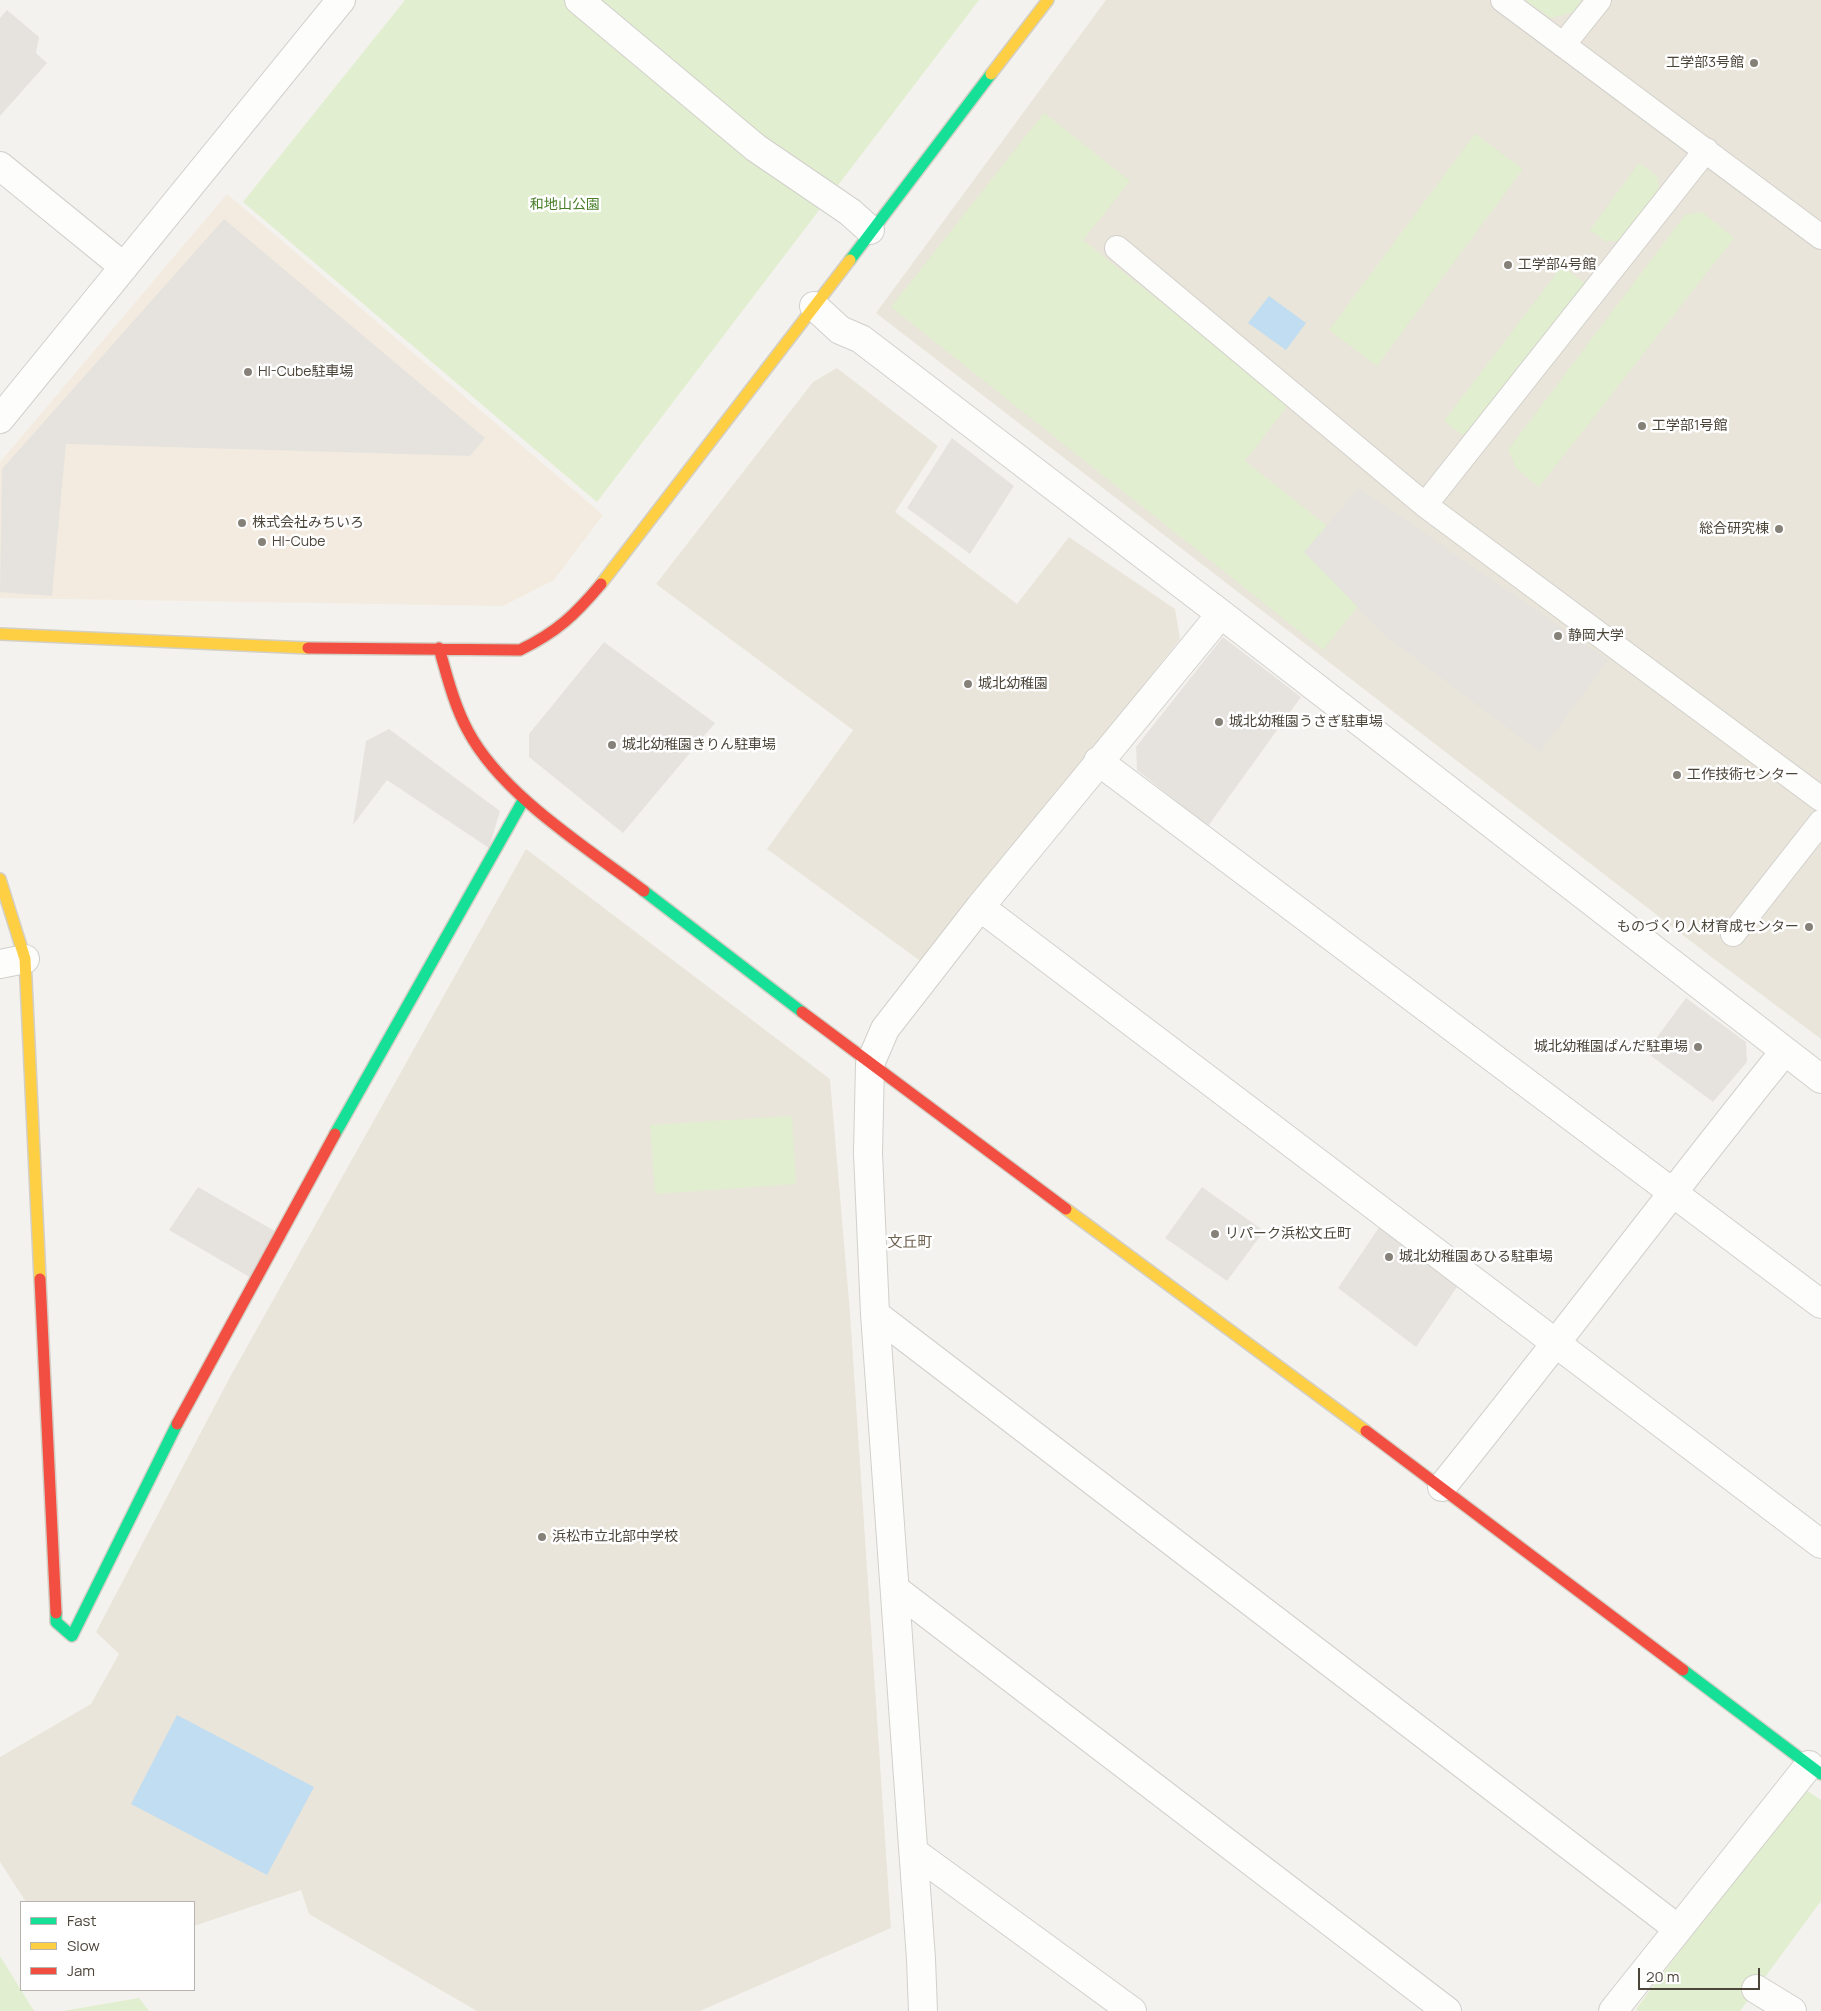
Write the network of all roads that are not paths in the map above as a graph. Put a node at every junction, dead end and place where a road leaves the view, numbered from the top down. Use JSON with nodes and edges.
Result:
{"nodes":[{"id":1,"x":341,"y":0,"type":"edge"},
{"id":2,"x":578,"y":0,"type":"edge"},
{"id":3,"x":1048,"y":0,"type":"edge"},
{"id":4,"x":1503,"y":0,"type":"edge"},
{"id":5,"x":1599,"y":0,"type":"edge"},
{"id":6,"x":1563,"y":45,"type":"junction"},
{"id":7,"x":1706,"y":150,"type":"junction"},
{"id":8,"x":0,"y":166,"type":"edge"},
{"id":9,"x":870,"y":230,"type":"junction"},
{"id":10,"x":1821,"y":237,"type":"edge"},
{"id":11,"x":1117,"y":248,"type":"dead end"},
{"id":12,"x":124,"y":267,"type":"junction"},
{"id":13,"x":814,"y":306,"type":"junction"},
{"id":14,"x":0,"y":419,"type":"edge"},
{"id":15,"x":1425,"y":505,"type":"junction"},
{"id":16,"x":1221,"y":614,"type":"junction"},
{"id":17,"x":0,"y":634,"type":"edge"},
{"id":18,"x":439,"y":648,"type":"junction"},
{"id":19,"x":1098,"y":761,"type":"junction"},
{"id":20,"x":524,"y":799,"type":"junction"},
{"id":21,"x":1821,"y":799,"type":"edge"},
{"id":22,"x":1821,"y":822,"type":"edge"},
{"id":23,"x":0,"y":879,"type":"edge"},
{"id":24,"x":980,"y":907,"type":"junction"},
{"id":25,"x":1733,"y":934,"type":"dead end"},
{"id":26,"x":12,"y":962,"type":"edge"},
{"id":27,"x":1784,"y":1052,"type":"junction"},
{"id":28,"x":870,"y":1064,"type":"junction"},
{"id":29,"x":1821,"y":1079,"type":"edge"},
{"id":30,"x":1671,"y":1192,"type":"junction"},
{"id":31,"x":1821,"y":1304,"type":"edge"},
{"id":32,"x":875,"y":1314,"type":"junction"},
{"id":33,"x":1556,"y":1345,"type":"junction"},
{"id":34,"x":1442,"y":1487,"type":"junction"},
{"id":35,"x":1821,"y":1544,"type":"edge"},
{"id":36,"x":895,"y":1589,"type":"junction"},
{"id":37,"x":1815,"y":1769,"type":"edge"},
{"id":38,"x":914,"y":1852,"type":"junction"},
{"id":39,"x":1676,"y":1928,"type":"junction"},
{"id":40,"x":1756,"y":1990,"type":"dead end"},
{"id":41,"x":923,"y":2011,"type":"edge"},
{"id":42,"x":1132,"y":2011,"type":"edge"},
{"id":43,"x":1447,"y":2011,"type":"edge"},
{"id":44,"x":1613,"y":2011,"type":"edge"},
{"id":45,"x":1792,"y":2011,"type":"edge"}],
"edges":[{"from":1,"to":12,"type":"street"},
{"from":2,"to":9,"type":"street"},
{"from":3,"to":9,"type":"street"},
{"from":4,"to":6,"type":"lane"},
{"from":5,"to":6,"type":"lane"},
{"from":6,"to":7,"type":"lane"},
{"from":7,"to":10,"type":"lane"},
{"from":7,"to":15,"type":"lane"},
{"from":8,"to":12,"type":"street"},
{"from":9,"to":13,"type":"street"},
{"from":11,"to":15,"type":"lane"},
{"from":12,"to":14,"type":"street"},
{"from":13,"to":16,"type":"street"},
{"from":13,"to":18,"type":"street"},
{"from":15,"to":21,"type":"lane"},
{"from":16,"to":19,"type":"street"},
{"from":16,"to":27,"type":"street"},
{"from":17,"to":18,"type":"street"},
{"from":18,"to":20,"type":"street"},
{"from":19,"to":24,"type":"street"},
{"from":19,"to":30,"type":"street"},
{"from":20,"to":26,"type":"street"},
{"from":20,"to":28,"type":"street"},
{"from":22,"to":25,"type":"lane"},
{"from":23,"to":26,"type":"street"},
{"from":24,"to":28,"type":"street"},
{"from":24,"to":33,"type":"street"},
{"from":27,"to":29,"type":"street"},
{"from":27,"to":30,"type":"street"},
{"from":28,"to":32,"type":"street"},
{"from":28,"to":34,"type":"street"},
{"from":30,"to":31,"type":"street"},
{"from":30,"to":33,"type":"street"},
{"from":32,"to":36,"type":"street"},
{"from":32,"to":39,"type":"street"},
{"from":33,"to":34,"type":"street"},
{"from":33,"to":35,"type":"street"},
{"from":34,"to":37,"type":"street"},
{"from":36,"to":38,"type":"street"},
{"from":36,"to":43,"type":"street"},
{"from":37,"to":39,"type":"street"},
{"from":38,"to":41,"type":"street"},
{"from":38,"to":42,"type":"street"},
{"from":39,"to":44,"type":"street"},
{"from":40,"to":45,"type":"street"}]}
